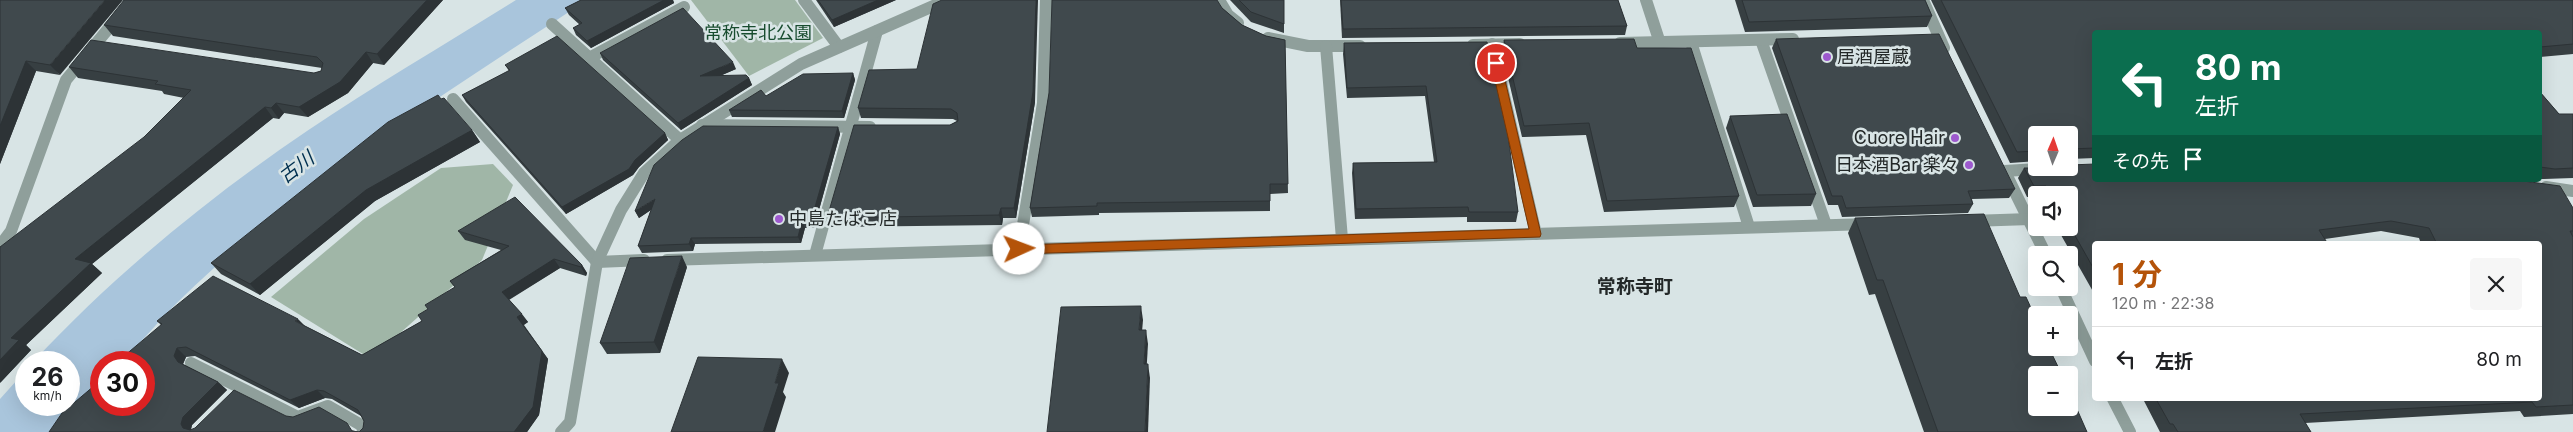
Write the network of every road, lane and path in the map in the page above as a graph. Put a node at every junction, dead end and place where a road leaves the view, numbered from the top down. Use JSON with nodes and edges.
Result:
{"nodes":[{"id":1,"x":132,"y":0,"type":"edge"},
{"id":2,"x":804,"y":0,"type":"edge"},
{"id":3,"x":947,"y":0,"type":"edge"},
{"id":4,"x":1046,"y":0,"type":"edge"},
{"id":5,"x":1219,"y":0,"type":"edge"},
{"id":6,"x":1646,"y":0,"type":"edge"},
{"id":7,"x":1923,"y":0,"type":"edge"},
{"id":8,"x":684,"y":7,"type":"edge"},
{"id":9,"x":552,"y":24,"type":"dead end"},
{"id":10,"x":876,"y":31,"type":"junction"},
{"id":11,"x":1800,"y":39,"type":"edge"},
{"id":12,"x":1761,"y":40,"type":"junction"},
{"id":13,"x":1660,"y":42,"type":"junction"},
{"id":14,"x":1691,"y":42,"type":"junction"},
{"id":15,"x":1610,"y":43,"type":"edge"},
{"id":16,"x":1492,"y":44,"type":"junction"},
{"id":17,"x":1531,"y":44,"type":"edge"},
{"id":18,"x":1462,"y":45,"type":"edge"},
{"id":19,"x":1326,"y":46,"type":"junction"},
{"id":20,"x":1375,"y":46,"type":"edge"},
{"id":21,"x":839,"y":47,"type":"junction"},
{"id":22,"x":589,"y":58,"type":"junction"},
{"id":23,"x":1950,"y":60,"type":"edge"},
{"id":24,"x":453,"y":99,"type":"dead end"},
{"id":25,"x":702,"y":125,"type":"junction"},
{"id":26,"x":850,"y":127,"type":"junction"},
{"id":27,"x":878,"y":127,"type":"edge"},
{"id":28,"x":680,"y":140,"type":"junction"},
{"id":29,"x":2028,"y":168,"type":"edge"},
{"id":30,"x":2534,"y":186,"type":"edge"},
{"id":31,"x":2573,"y":191,"type":"edge"},
{"id":32,"x":2028,"y":215,"type":"edge"},
{"id":33,"x":2028,"y":219,"type":"edge"},
{"id":34,"x":1962,"y":221,"type":"edge"},
{"id":35,"x":1884,"y":224,"type":"edge"},
{"id":36,"x":1826,"y":225,"type":"junction"},
{"id":37,"x":1749,"y":227,"type":"junction"},
{"id":38,"x":1536,"y":234,"type":"junction"},
{"id":39,"x":1342,"y":239,"type":"junction"},
{"id":40,"x":0,"y":246,"type":"edge"},
{"id":41,"x":1019,"y":249,"type":"junction"},
{"id":42,"x":815,"y":255,"type":"junction"},
{"id":43,"x":597,"y":262,"type":"junction"},
{"id":44,"x":2065,"y":296,"type":"edge"},
{"id":45,"x":2092,"y":355,"type":"edge"},
{"id":46,"x":191,"y":363,"type":"edge"},
{"id":47,"x":241,"y":388,"type":"junction"},
{"id":48,"x":2115,"y":401,"type":"edge"},
{"id":49,"x":226,"y":402,"type":"edge"},
{"id":50,"x":364,"y":432,"type":"edge"},
{"id":51,"x":561,"y":432,"type":"edge"},
{"id":52,"x":2130,"y":432,"type":"edge"}],
"edges":[{"from":1,"to":40,"type":"street"},
{"from":2,"to":21,"type":"street"},
{"from":3,"to":10,"type":"street"},
{"from":4,"to":41,"type":"street"},
{"from":5,"to":19,"type":"street"},
{"from":6,"to":13,"type":"street"},
{"from":7,"to":23,"type":"street"},
{"from":8,"to":22,"type":"street"},
{"from":9,"to":22,"type":"street"},
{"from":10,"to":21,"type":"street"},
{"from":10,"to":26,"type":"street"},
{"from":11,"to":12,"type":"street"},
{"from":12,"to":14,"type":"street"},
{"from":12,"to":36,"type":"street"},
{"from":13,"to":14,"type":"street"},
{"from":13,"to":15,"type":"street"},
{"from":14,"to":37,"type":"street"},
{"from":16,"to":17,"type":"street"},
{"from":16,"to":18,"type":"street"},
{"from":16,"to":38,"type":"street"},
{"from":19,"to":20,"type":"street"},
{"from":19,"to":39,"type":"street"},
{"from":21,"to":25,"type":"street"},
{"from":22,"to":28,"type":"street"},
{"from":24,"to":43,"type":"street"},
{"from":25,"to":26,"type":"street"},
{"from":25,"to":28,"type":"street"},
{"from":26,"to":27,"type":"street"},
{"from":26,"to":42,"type":"street"},
{"from":28,"to":43,"type":"street"},
{"from":29,"to":32,"type":"street"},
{"from":30,"to":31,"type":"street"},
{"from":33,"to":34,"type":"street"},
{"from":35,"to":36,"type":"street"},
{"from":36,"to":37,"type":"street"},
{"from":37,"to":38,"type":"street"},
{"from":38,"to":39,"type":"street"},
{"from":39,"to":41,"type":"street"},
{"from":41,"to":42,"type":"street"},
{"from":42,"to":43,"type":"street"},
{"from":43,"to":51,"type":"street"},
{"from":44,"to":45,"type":"street"},
{"from":46,"to":47,"type":"street"},
{"from":47,"to":49,"type":"street"},
{"from":47,"to":50,"type":"street"},
{"from":48,"to":52,"type":"street"}]}
